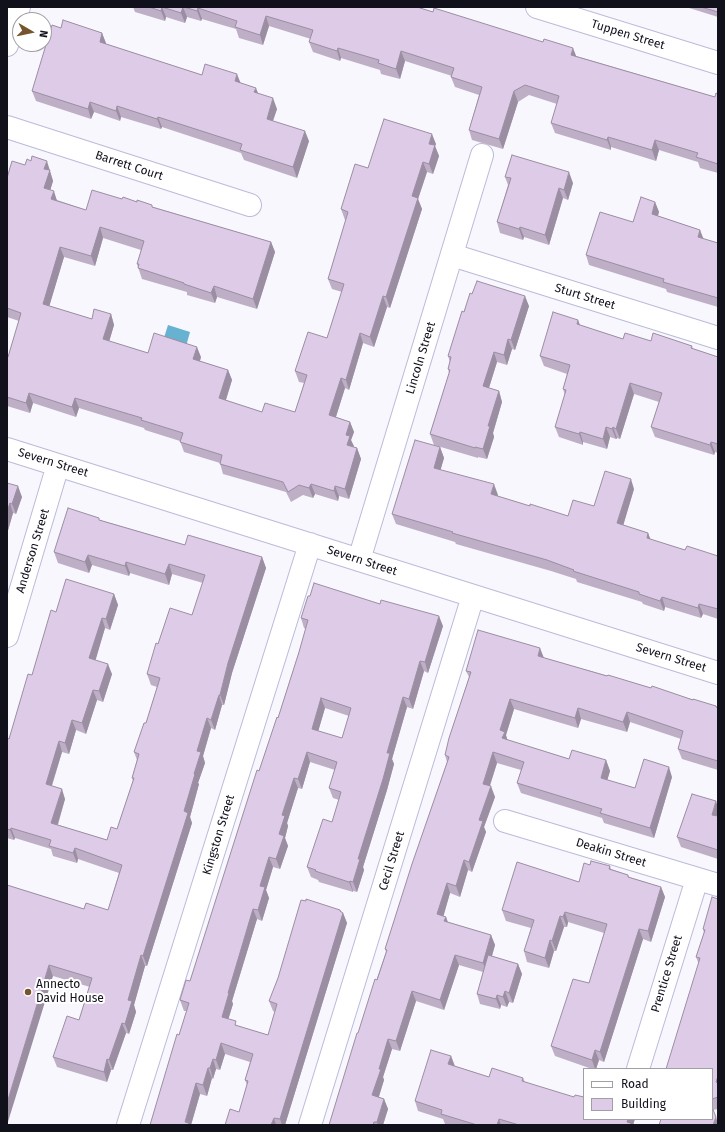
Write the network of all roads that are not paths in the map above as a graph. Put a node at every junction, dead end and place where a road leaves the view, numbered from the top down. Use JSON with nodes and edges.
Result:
{"nodes":[{"id":1,"x":19,"y":7,"type":"edge"},
{"id":2,"x":537,"y":7,"type":"edge"},
{"id":3,"x":7,"y":45,"type":"edge"},
{"id":4,"x":718,"y":63,"type":"edge"},
{"id":5,"x":7,"y":127,"type":"edge"},
{"id":6,"x":482,"y":155,"type":"dead end"},
{"id":7,"x":250,"y":205,"type":"dead end"},
{"id":8,"x":452,"y":255,"type":"junction"},
{"id":9,"x":718,"y":338,"type":"edge"},
{"id":10,"x":7,"y":449,"type":"edge"},
{"id":11,"x":58,"y":465,"type":"junction"},
{"id":12,"x":310,"y":544,"type":"junction"},
{"id":13,"x":359,"y":560,"type":"junction"},
{"id":14,"x":473,"y":596,"type":"junction"},
{"id":15,"x":7,"y":636,"type":"edge"},
{"id":16,"x":718,"y":673,"type":"edge"},
{"id":17,"x":505,"y":821,"type":"dead end"},
{"id":18,"x":697,"y":879,"type":"junction"},
{"id":19,"x":718,"y":885,"type":"edge"},
{"id":20,"x":638,"y":1068,"type":"edge"},
{"id":21,"x":128,"y":1125,"type":"edge"},
{"id":22,"x":310,"y":1125,"type":"edge"}],
"edges":[{"from":1,"to":3,"type":"street"},
{"from":2,"to":4,"type":"street","name":"Tuppen Street"},
{"from":5,"to":7,"type":"street","name":"Barrett Court"},
{"from":6,"to":8,"type":"street","name":"Lincoln Street"},
{"from":8,"to":9,"type":"street","name":"Sturt Street"},
{"from":8,"to":13,"type":"street","name":"Lincoln Street"},
{"from":10,"to":11,"type":"street","name":"Severn Street"},
{"from":11,"to":12,"type":"street","name":"Severn Street"},
{"from":11,"to":15,"type":"street","name":"Anderson Street"},
{"from":12,"to":13,"type":"street","name":"Severn Street"},
{"from":12,"to":21,"type":"street","name":"Kingston Street"},
{"from":13,"to":14,"type":"street","name":"Severn Street"},
{"from":14,"to":16,"type":"street","name":"Severn Street"},
{"from":14,"to":22,"type":"street","name":"Cecil Street"},
{"from":17,"to":18,"type":"street","name":"Deakin Street"},
{"from":18,"to":19,"type":"street","name":"Deakin Street"},
{"from":18,"to":20,"type":"street","name":"Prentice Street"}]}
